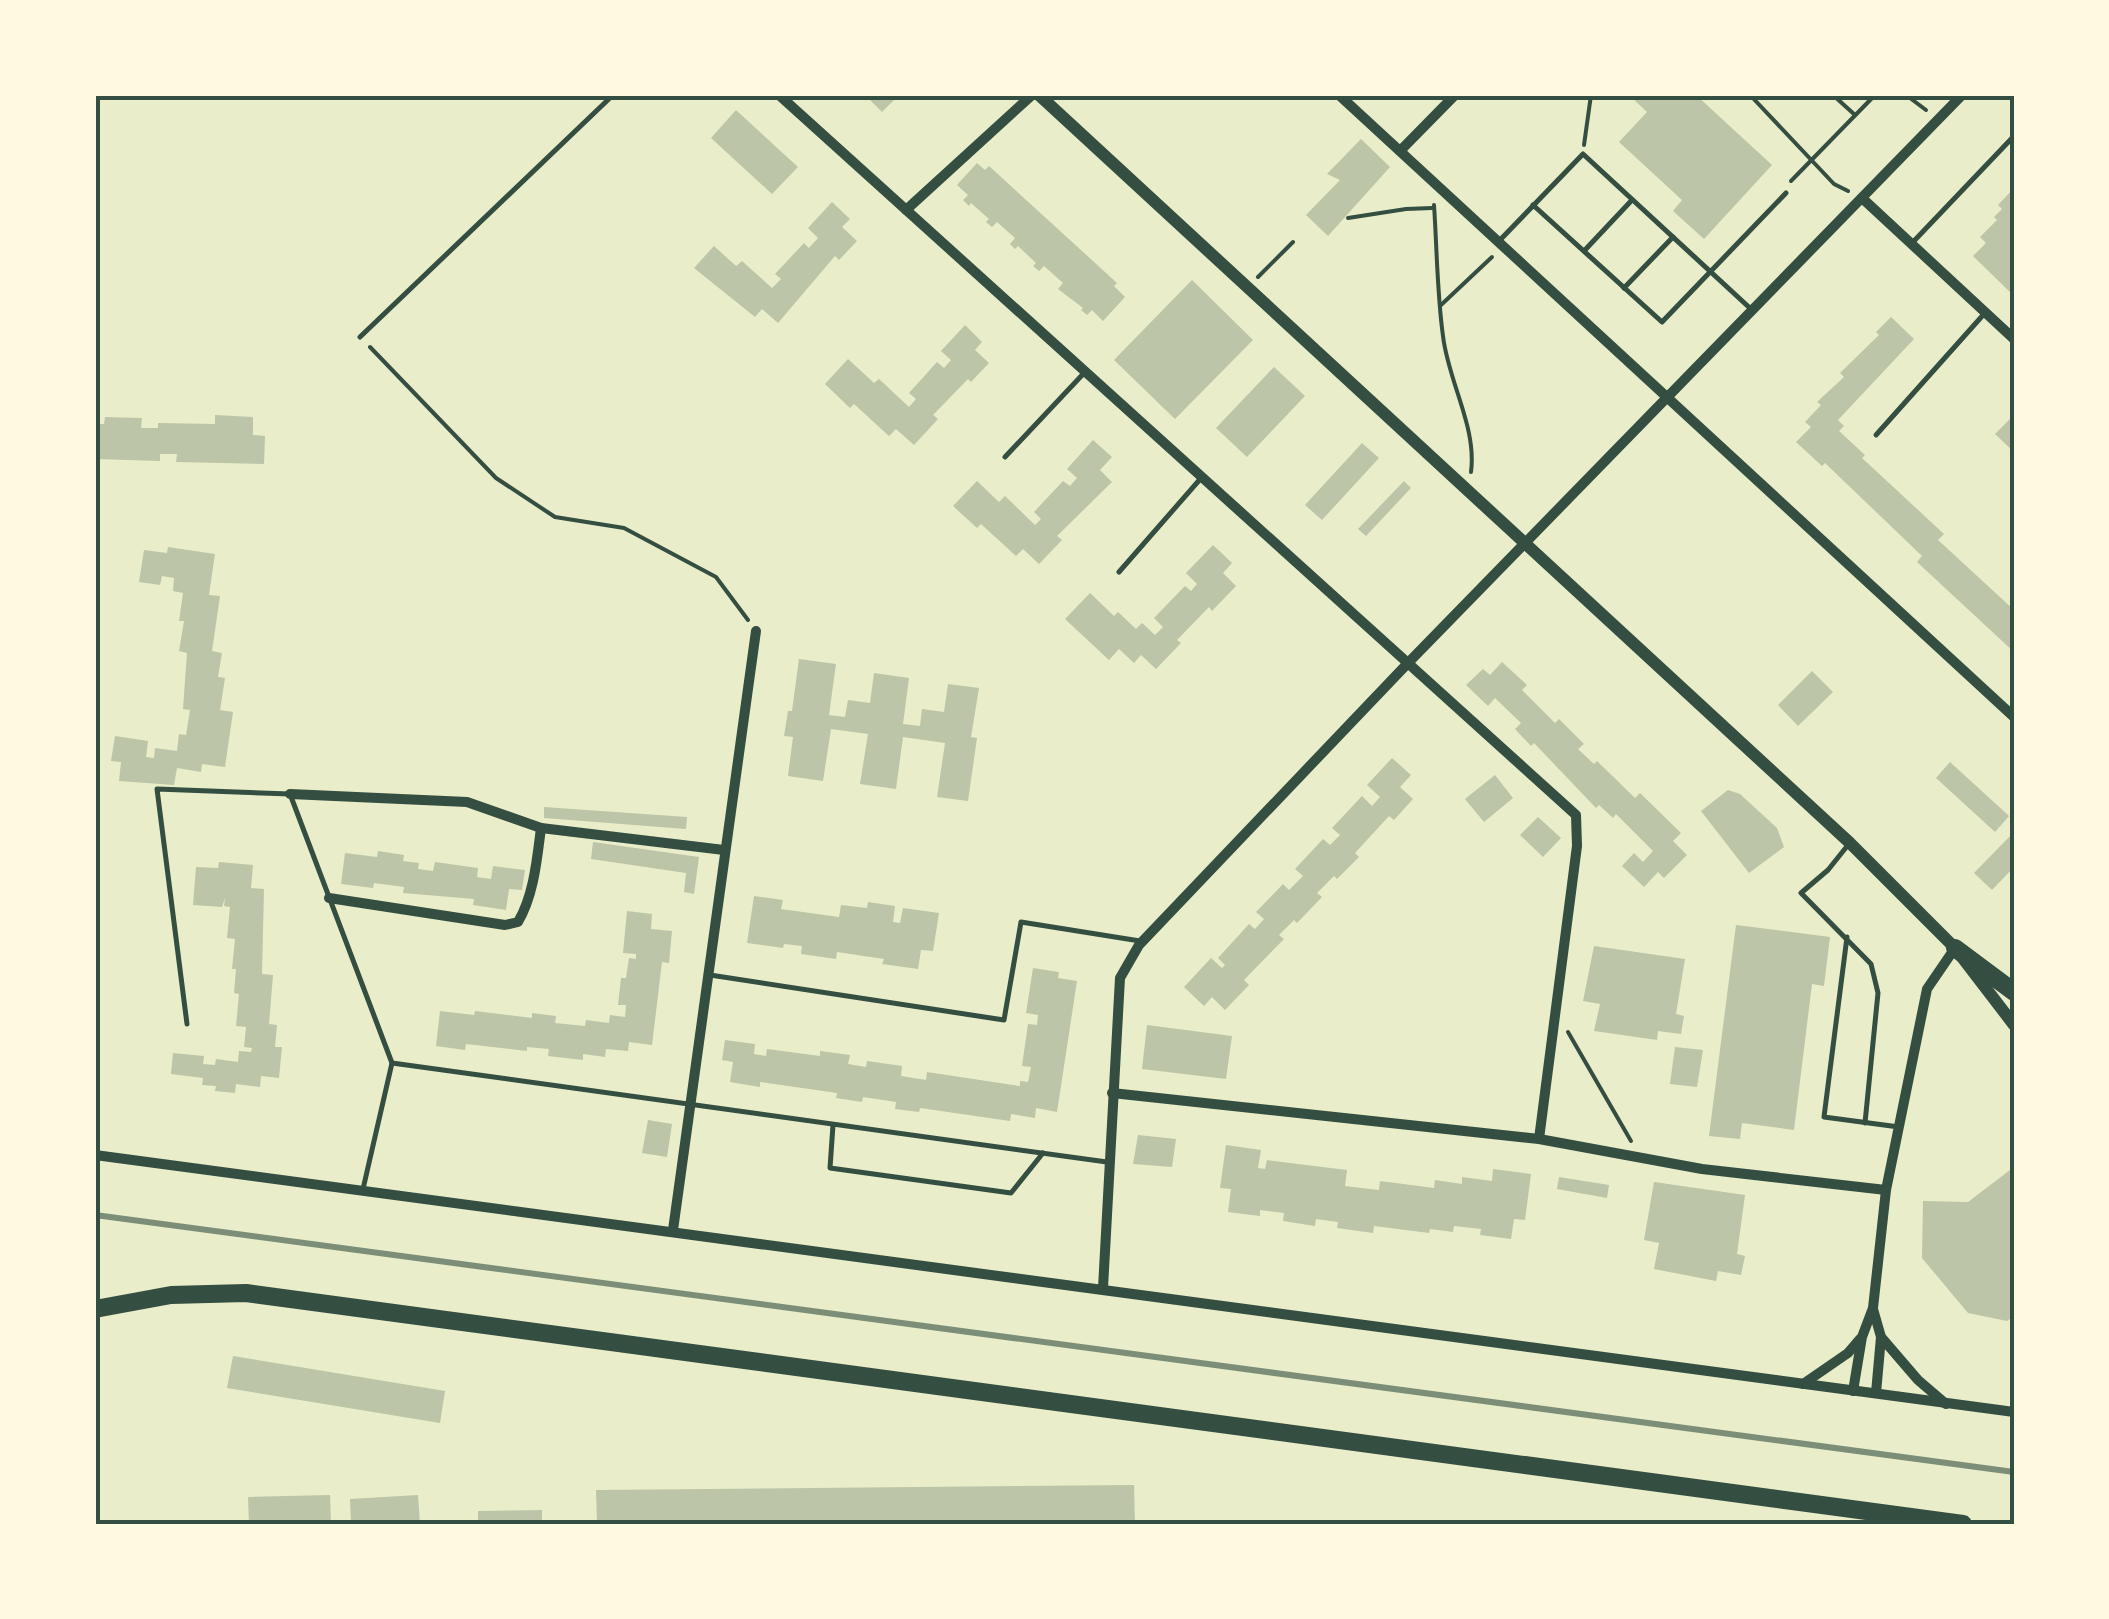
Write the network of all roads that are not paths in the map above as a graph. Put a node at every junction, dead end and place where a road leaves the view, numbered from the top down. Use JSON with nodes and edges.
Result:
{"nodes":[{"id":1,"x":613,"y":95,"type":"edge"},
{"id":2,"x":779,"y":95,"type":"edge"},
{"id":3,"x":1032,"y":95,"type":"edge"},
{"id":4,"x":1040,"y":95,"type":"edge"},
{"id":5,"x":1339,"y":95,"type":"edge"},
{"id":6,"x":1454,"y":95,"type":"edge"},
{"id":7,"x":1962,"y":95,"type":"edge"},
{"id":8,"x":2014,"y":136,"type":"edge"},
{"id":9,"x":1400,"y":151,"type":"junction"},
{"id":10,"x":1786,"y":192,"type":"road end"},
{"id":11,"x":1862,"y":198,"type":"junction"},
{"id":12,"x":1632,"y":200,"type":"junction"},
{"id":13,"x":1533,"y":205,"type":"junction"},
{"id":14,"x":906,"y":210,"type":"junction"},
{"id":15,"x":1673,"y":237,"type":"junction"},
{"id":16,"x":1500,"y":244,"type":"junction"},
{"id":17,"x":1910,"y":244,"type":"junction"},
{"id":18,"x":1584,"y":251,"type":"junction"},
{"id":19,"x":1710,"y":272,"type":"junction"},
{"id":20,"x":1624,"y":288,"type":"junction"},
{"id":21,"x":1752,"y":310,"type":"junction"},
{"id":22,"x":1985,"y":312,"type":"junction"},
{"id":23,"x":360,"y":336,"type":"road end"},
{"id":24,"x":2014,"y":339,"type":"edge"},
{"id":25,"x":1085,"y":372,"type":"junction"},
{"id":26,"x":1667,"y":398,"type":"junction"},
{"id":27,"x":1876,"y":435,"type":"dead end"},
{"id":28,"x":1005,"y":457,"type":"dead end"},
{"id":29,"x":1202,"y":477,"type":"junction"},
{"id":30,"x":1526,"y":543,"type":"junction"},
{"id":31,"x":1119,"y":572,"type":"dead end"},
{"id":32,"x":756,"y":631,"type":"road end"},
{"id":33,"x":1408,"y":663,"type":"junction"},
{"id":34,"x":2014,"y":716,"type":"edge"},
{"id":35,"x":290,"y":794,"type":"junction"},
{"id":36,"x":541,"y":828,"type":"junction"},
{"id":37,"x":1850,"y":842,"type":"junction"},
{"id":38,"x":724,"y":850,"type":"junction"},
{"id":39,"x":330,"y":898,"type":"junction"},
{"id":40,"x":1847,"y":937,"type":"junction"},
{"id":41,"x":1142,"y":942,"type":"junction"},
{"id":42,"x":1955,"y":948,"type":"junction"},
{"id":43,"x":710,"y":975,"type":"junction"},
{"id":44,"x":2014,"y":992,"type":"edge"},
{"id":45,"x":187,"y":1024,"type":"dead end"},
{"id":46,"x":2014,"y":1025,"type":"edge"},
{"id":47,"x":392,"y":1064,"type":"junction"},
{"id":48,"x":1112,"y":1092,"type":"junction"},
{"id":49,"x":691,"y":1104,"type":"junction"},
{"id":50,"x":1866,"y":1123,"type":"junction"},
{"id":51,"x":833,"y":1124,"type":"junction"},
{"id":52,"x":1899,"y":1127,"type":"junction"},
{"id":53,"x":1540,"y":1139,"type":"junction"},
{"id":54,"x":1043,"y":1153,"type":"junction"},
{"id":55,"x":95,"y":1155,"type":"edge"},
{"id":56,"x":1108,"y":1162,"type":"junction"},
{"id":57,"x":363,"y":1189,"type":"junction"},
{"id":58,"x":1886,"y":1190,"type":"junction"},
{"id":59,"x":672,"y":1230,"type":"junction"},
{"id":60,"x":1102,"y":1288,"type":"junction"},
{"id":61,"x":95,"y":1308,"type":"edge"},
{"id":62,"x":1873,"y":1308,"type":"junction"},
{"id":63,"x":1862,"y":1337,"type":"junction"},
{"id":64,"x":1881,"y":1338,"type":"junction"},
{"id":65,"x":1802,"y":1384,"type":"junction"},
{"id":66,"x":1853,"y":1390,"type":"junction"},
{"id":67,"x":1876,"y":1394,"type":"junction"},
{"id":68,"x":1946,"y":1405,"type":"junction"},
{"id":69,"x":2014,"y":1412,"type":"edge"},
{"id":70,"x":1962,"y":1524,"type":"edge"}],
"edges":[{"from":1,"to":23,"type":"lane"},
{"from":2,"to":14,"type":"street"},
{"from":3,"to":14,"type":"street"},
{"from":4,"to":30,"type":"street"},
{"from":5,"to":9,"type":"street"},
{"from":6,"to":9,"type":"street"},
{"from":7,"to":11,"type":"street"},
{"from":8,"to":17,"type":"lane"},
{"from":9,"to":16,"type":"street"},
{"from":10,"to":19,"type":"lane"},
{"from":11,"to":17,"type":"street"},
{"from":11,"to":21,"type":"street"},
{"from":12,"to":13,"type":"lane"},
{"from":12,"to":15,"type":"lane"},
{"from":12,"to":18,"type":"lane"},
{"from":13,"to":16,"type":"lane"},
{"from":13,"to":18,"type":"lane"},
{"from":14,"to":25,"type":"street"},
{"from":15,"to":19,"type":"lane"},
{"from":15,"to":20,"type":"lane"},
{"from":16,"to":26,"type":"street"},
{"from":17,"to":22,"type":"street"},
{"from":18,"to":20,"type":"lane"},
{"from":19,"to":20,"type":"lane"},
{"from":19,"to":21,"type":"lane"},
{"from":21,"to":26,"type":"street"},
{"from":22,"to":24,"type":"street"},
{"from":22,"to":27,"type":"lane"},
{"from":25,"to":28,"type":"lane"},
{"from":25,"to":29,"type":"street"},
{"from":26,"to":30,"type":"street"},
{"from":26,"to":34,"type":"street"},
{"from":29,"to":31,"type":"lane"},
{"from":29,"to":33,"type":"street"},
{"from":30,"to":33,"type":"street"},
{"from":30,"to":37,"type":"street"},
{"from":32,"to":38,"type":"street"},
{"from":33,"to":41,"type":"street"},
{"from":33,"to":53,"type":"street"},
{"from":35,"to":36,"type":"street"},
{"from":35,"to":39,"type":"lane"},
{"from":35,"to":45,"type":"lane"},
{"from":36,"to":38,"type":"street"},
{"from":36,"to":39,"type":"street"},
{"from":37,"to":40,"type":"lane"},
{"from":37,"to":42,"type":"street"},
{"from":38,"to":43,"type":"street"},
{"from":39,"to":47,"type":"lane"},
{"from":40,"to":50,"type":"lane"},
{"from":40,"to":50,"type":"lane"},
{"from":41,"to":43,"type":"lane"},
{"from":41,"to":48,"type":"street"},
{"from":42,"to":44,"type":"main road"},
{"from":42,"to":46,"type":"street"},
{"from":42,"to":52,"type":"street"},
{"from":43,"to":49,"type":"street"},
{"from":47,"to":49,"type":"lane"},
{"from":47,"to":57,"type":"lane"},
{"from":48,"to":53,"type":"street"},
{"from":48,"to":56,"type":"street"},
{"from":49,"to":51,"type":"lane"},
{"from":49,"to":59,"type":"street"},
{"from":50,"to":52,"type":"lane"},
{"from":51,"to":54,"type":"lane"},
{"from":51,"to":54,"type":"lane"},
{"from":52,"to":58,"type":"street"},
{"from":53,"to":58,"type":"street"},
{"from":54,"to":56,"type":"lane"},
{"from":55,"to":57,"type":"street"},
{"from":56,"to":60,"type":"street"},
{"from":57,"to":59,"type":"street"},
{"from":58,"to":62,"type":"street"},
{"from":59,"to":60,"type":"street"},
{"from":60,"to":65,"type":"street"},
{"from":61,"to":70,"type":"main road"},
{"from":62,"to":63,"type":"street"},
{"from":62,"to":64,"type":"street"},
{"from":63,"to":65,"type":"street"},
{"from":63,"to":66,"type":"street"},
{"from":64,"to":67,"type":"street"},
{"from":64,"to":68,"type":"street"},
{"from":65,"to":66,"type":"street"},
{"from":66,"to":67,"type":"street"},
{"from":67,"to":68,"type":"street"},
{"from":68,"to":69,"type":"street"}]}
